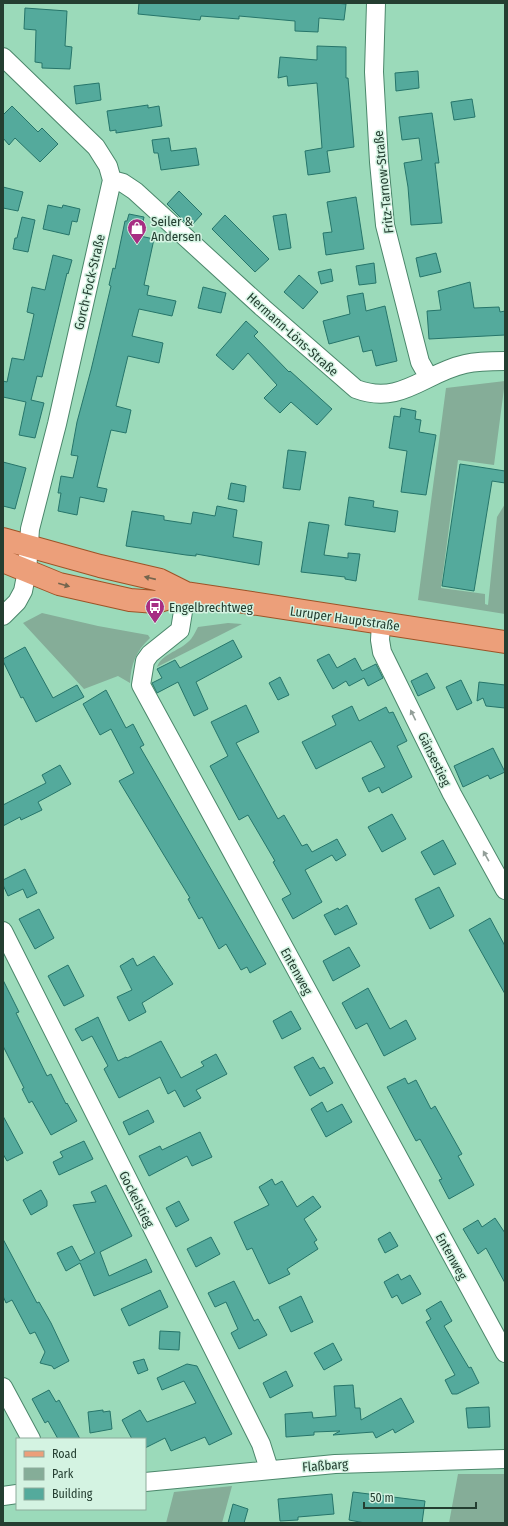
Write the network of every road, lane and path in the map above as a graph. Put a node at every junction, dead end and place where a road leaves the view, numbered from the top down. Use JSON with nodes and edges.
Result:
{"nodes":[{"id":1,"x":376,"y":3,"type":"edge"},
{"id":2,"x":3,"y":57,"type":"edge"},
{"id":3,"x":112,"y":180,"type":"junction"},
{"id":4,"x":505,"y":361,"type":"edge"},
{"id":5,"x":429,"y":378,"type":"junction"},
{"id":6,"x":3,"y":539,"type":"edge"},
{"id":7,"x":30,"y":547,"type":"junction"},
{"id":8,"x":3,"y":561,"type":"edge"},
{"id":9,"x":28,"y":571,"type":"junction"},
{"id":10,"x":186,"y":593,"type":"junction"},
{"id":11,"x":3,"y":616,"type":"edge"},
{"id":12,"x":381,"y":623,"type":"junction"},
{"id":13,"x":505,"y":642,"type":"edge"},
{"id":14,"x":505,"y":890,"type":"edge"},
{"id":15,"x":3,"y":931,"type":"edge"},
{"id":16,"x":505,"y":1353,"type":"edge"},
{"id":17,"x":3,"y":1387,"type":"edge"},
{"id":18,"x":30,"y":1438,"type":"edge"},
{"id":19,"x":505,"y":1459,"type":"edge"},
{"id":20,"x":269,"y":1469,"type":"junction"},
{"id":21,"x":146,"y":1482,"type":"edge"},
{"id":22,"x":16,"y":1494,"type":"edge"},
{"id":23,"x":3,"y":1496,"type":"edge"}],
"edges":[{"from":1,"to":5,"type":"street","name":"Fritz-Tarnow-Straße"},
{"from":2,"to":3,"type":"street"},
{"from":3,"to":5,"type":"street","name":"Hermann-Löns-Straße"},
{"from":3,"to":7,"type":"street","name":"Gorch-Fock-Straße"},
{"from":4,"to":5,"type":"street","name":"Hermann-Löns-Straße"},
{"from":6,"to":7,"type":"main road","name":"Luruper Hauptstraße"},
{"from":7,"to":9,"type":"street","name":"Gorch-Fock-Straße"},
{"from":10,"to":7,"type":"main road","name":"Luruper Hauptstraße","one_way":true},
{"from":8,"to":9,"type":"main road","name":"Luruper Hauptstraße"},
{"from":9,"to":10,"type":"main road","name":"Luruper Hauptstraße","one_way":true},
{"from":9,"to":11,"type":"street"},
{"from":10,"to":12,"type":"main road","name":"Luruper Hauptstraße"},
{"from":10,"to":16,"type":"street","name":"Entenweg"},
{"from":12,"to":13,"type":"main road","name":"Luruper Hauptstraße"},
{"from":14,"to":12,"type":"street","name":"Gänsestieg","one_way":true},
{"from":15,"to":20,"type":"street","name":"Gockelstieg"},
{"from":17,"to":18,"type":"street"},
{"from":19,"to":20,"type":"street","name":"Flaßbarg"},
{"from":20,"to":21,"type":"street","name":"Flaßbarg"},
{"from":22,"to":23,"type":"street"}]}
